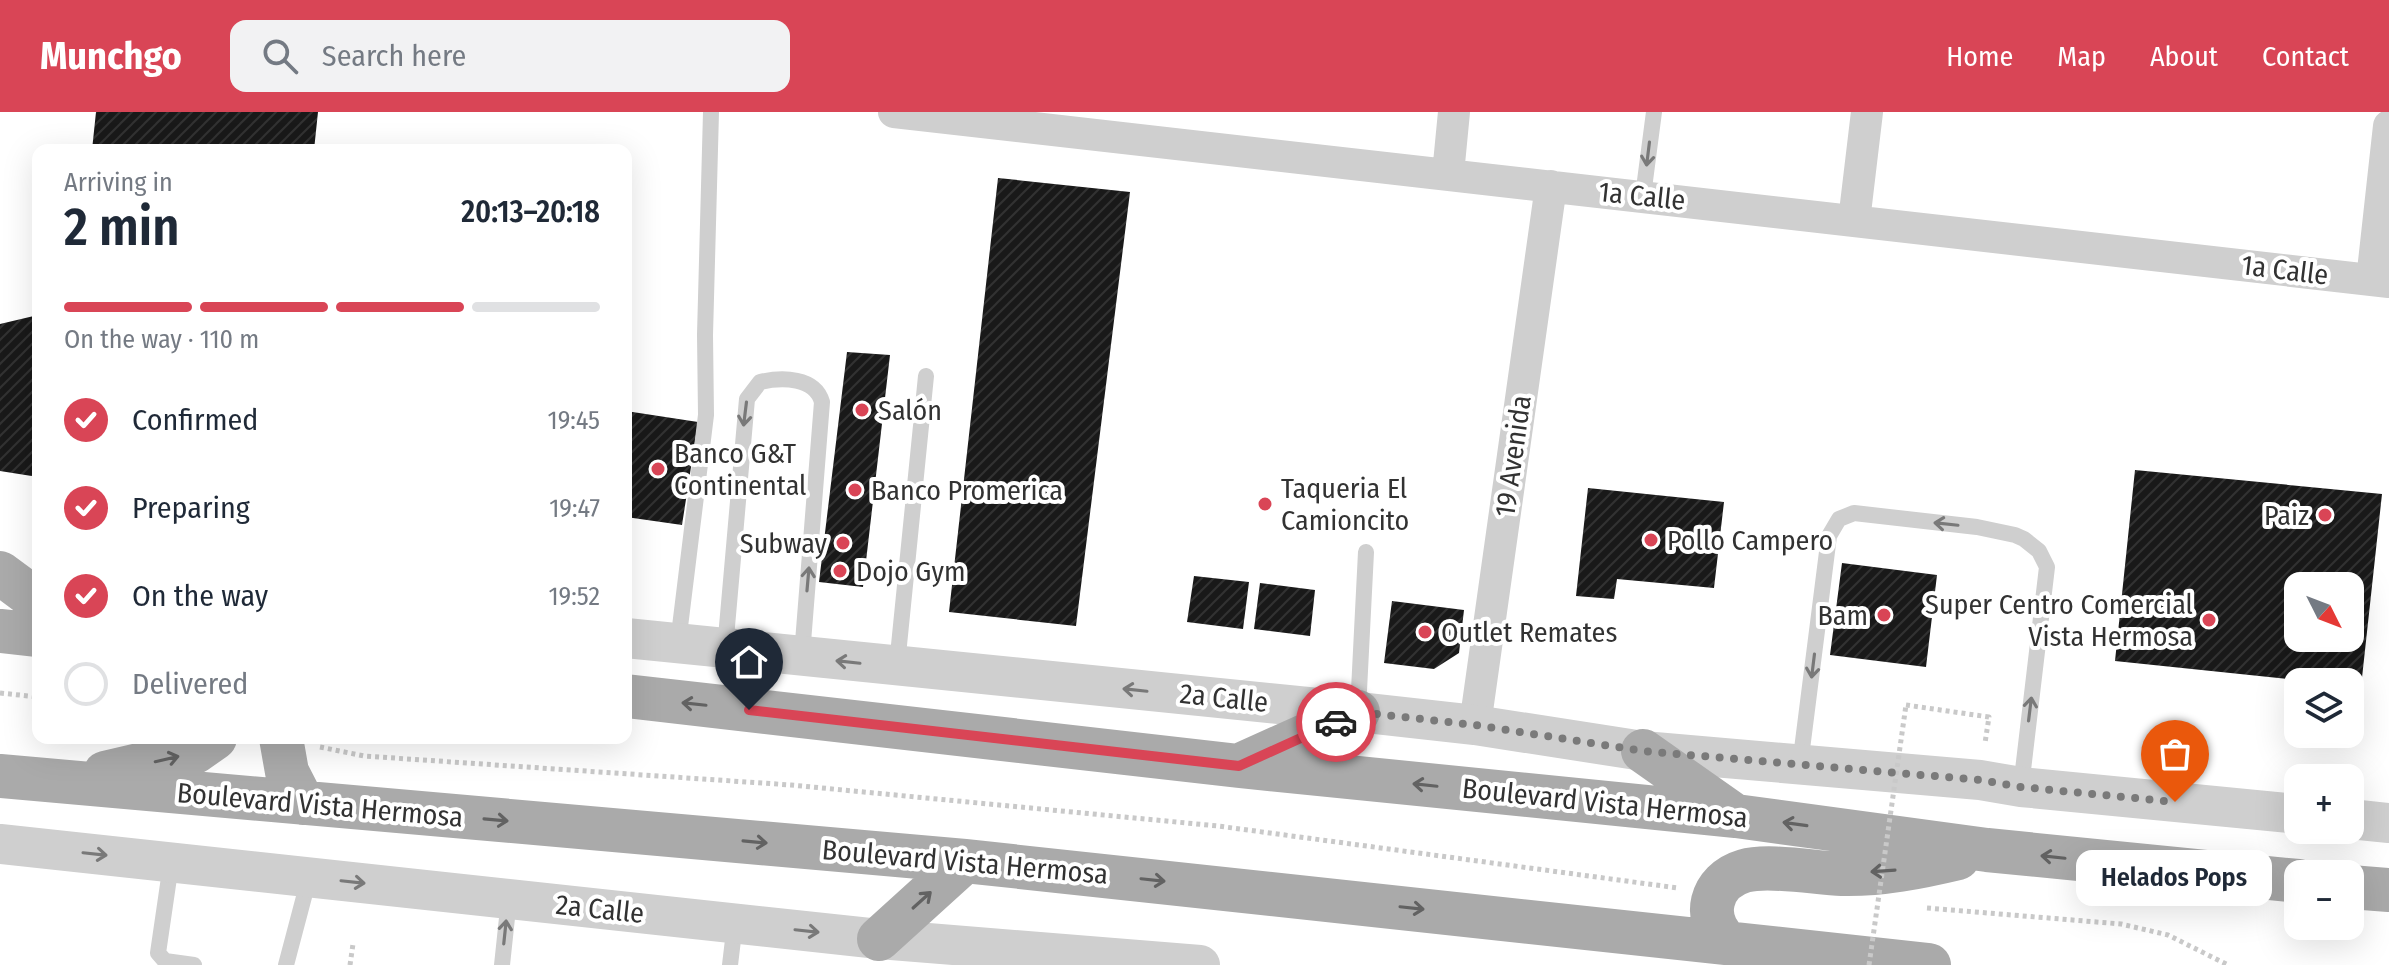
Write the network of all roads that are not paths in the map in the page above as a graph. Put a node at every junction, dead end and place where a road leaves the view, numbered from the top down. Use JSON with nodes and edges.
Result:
{"nodes":[{"id":1,"x":711,"y":112,"type":"edge"},
{"id":2,"x":894,"y":112,"type":"edge"},
{"id":3,"x":1454,"y":112,"type":"edge"},
{"id":4,"x":1654,"y":112,"type":"edge"},
{"id":5,"x":1867,"y":112,"type":"edge"},
{"id":6,"x":1013,"y":120,"type":"edge"},
{"id":7,"x":2389,"y":126,"type":"edge"},
{"id":8,"x":1448,"y":174,"type":"junction"},
{"id":9,"x":1551,"y":186,"type":"junction"},
{"id":10,"x":1643,"y":196,"type":"junction"},
{"id":11,"x":1854,"y":221,"type":"junction"},
{"id":12,"x":2380,"y":281,"type":"edge"},
{"id":13,"x":926,"y":376,"type":"dead end"},
{"id":14,"x":1366,"y":552,"type":"dead end"},
{"id":15,"x":0,"y":564,"type":"edge"},
{"id":16,"x":32,"y":569,"type":"edge"},
{"id":17,"x":0,"y":573,"type":"edge"},
{"id":18,"x":32,"y":597,"type":"edge"},
{"id":19,"x":0,"y":631,"type":"edge"},
{"id":20,"x":32,"y":634,"type":"edge"},
{"id":21,"x":632,"y":639,"type":"edge"},
{"id":22,"x":678,"y":644,"type":"junction"},
{"id":23,"x":725,"y":649,"type":"junction"},
{"id":24,"x":802,"y":657,"type":"junction"},
{"id":25,"x":896,"y":666,"type":"junction"},
{"id":26,"x":632,"y":697,"type":"edge"},
{"id":27,"x":1358,"y":712,"type":"junction"},
{"id":28,"x":1475,"y":725,"type":"junction"},
{"id":29,"x":206,"y":744,"type":"edge"},
{"id":30,"x":282,"y":744,"type":"edge"},
{"id":31,"x":1643,"y":751,"type":"junction"},
{"id":32,"x":1800,"y":765,"type":"junction"},
{"id":33,"x":1239,"y":766,"type":"junction"},
{"id":34,"x":0,"y":776,"type":"edge"},
{"id":35,"x":64,"y":783,"type":"junction"},
{"id":36,"x":2021,"y":787,"type":"junction"},
{"id":37,"x":303,"y":803,"type":"junction"},
{"id":38,"x":2284,"y":813,"type":"edge"},
{"id":39,"x":1736,"y":816,"type":"junction"},
{"id":40,"x":2364,"y":820,"type":"edge"},
{"id":41,"x":2389,"y":823,"type":"edge"},
{"id":42,"x":0,"y":844,"type":"edge"},
{"id":43,"x":1987,"y":850,"type":"junction"},
{"id":44,"x":965,"y":861,"type":"junction"},
{"id":45,"x":172,"y":863,"type":"junction"},
{"id":46,"x":309,"y":878,"type":"junction"},
{"id":47,"x":2284,"y":880,"type":"edge"},
{"id":48,"x":2364,"y":888,"type":"edge"},
{"id":49,"x":2389,"y":890,"type":"edge"},
{"id":50,"x":509,"y":899,"type":"junction"},
{"id":51,"x":735,"y":923,"type":"junction"},
{"id":52,"x":879,"y":939,"type":"junction"},
{"id":53,"x":1727,"y":942,"type":"junction"},
{"id":54,"x":1790,"y":958,"type":"edge"},
{"id":55,"x":1075,"y":960,"type":"edge"},
{"id":56,"x":194,"y":965,"type":"edge"},
{"id":57,"x":286,"y":965,"type":"edge"},
{"id":58,"x":502,"y":965,"type":"edge"},
{"id":59,"x":730,"y":965,"type":"edge"},
{"id":60,"x":1200,"y":965,"type":"edge"},
{"id":61,"x":1929,"y":965,"type":"edge"}],
"edges":[{"from":1,"to":22,"type":"lane"},
{"from":2,"to":6,"type":"street","name":"1a Calle"},
{"from":3,"to":8,"type":"street"},
{"from":4,"to":10,"type":"lane","one_way":true},
{"from":5,"to":11,"type":"street"},
{"from":6,"to":8,"type":"street","name":"1a Calle"},
{"from":7,"to":12,"type":"street"},
{"from":8,"to":9,"type":"street","name":"1a Calle"},
{"from":9,"to":10,"type":"street","name":"1a Calle"},
{"from":9,"to":28,"type":"street","name":"19 Avenida"},
{"from":10,"to":11,"type":"street","name":"1a Calle"},
{"from":11,"to":12,"type":"street","name":"1a Calle"},
{"from":13,"to":25,"type":"lane"},
{"from":14,"to":27,"type":"lane"},
{"from":15,"to":16,"type":"street"},
{"from":17,"to":18,"type":"main road"},
{"from":19,"to":20,"type":"main road"},
{"from":21,"to":22,"type":"street","name":"2a Calle"},
{"from":22,"to":23,"type":"street","name":"2a Calle"},
{"from":23,"to":24,"type":"street","name":"2a Calle"},
{"from":24,"to":23,"type":"lane","one_way":true},
{"from":25,"to":24,"type":"street","name":"2a Calle","one_way":true},
{"from":27,"to":25,"type":"street","name":"2a Calle","one_way":true},
{"from":33,"to":26,"type":"main road","name":"Boulevard Vista Hermosa","one_way":true},
{"from":27,"to":28,"type":"street","name":"2a Calle"},
{"from":27,"to":33,"type":"main road"},
{"from":28,"to":31,"type":"street","name":"2a Calle"},
{"from":35,"to":29,"type":"main road","one_way":true},
{"from":30,"to":37,"type":"main road"},
{"from":31,"to":32,"type":"street","name":"2a Calle"},
{"from":31,"to":39,"type":"main road"},
{"from":32,"to":36,"type":"street","name":"2a Calle"},
{"from":36,"to":32,"type":"lane","one_way":true},
{"from":39,"to":33,"type":"main road","name":"Boulevard Vista Hermosa","one_way":true},
{"from":34,"to":35,"type":"main road","name":"Boulevard Vista Hermosa"},
{"from":35,"to":37,"type":"main road","name":"Boulevard Vista Hermosa"},
{"from":36,"to":38,"type":"street","name":"2a Calle"},
{"from":37,"to":44,"type":"main road","name":"Boulevard Vista Hermosa","one_way":true},
{"from":43,"to":39,"type":"main road","name":"Boulevard Vista Hermosa","one_way":true},
{"from":40,"to":41,"type":"street"},
{"from":42,"to":45,"type":"street","name":"2a Calle","one_way":true},
{"from":47,"to":43,"type":"main road","name":"Boulevard Vista Hermosa","one_way":true},
{"from":43,"to":53,"type":"main road","one_way":true},
{"from":52,"to":44,"type":"main road","one_way":true},
{"from":44,"to":53,"type":"main road","name":"Boulevard Vista Hermosa","one_way":true},
{"from":45,"to":46,"type":"street","name":"2a Calle"},
{"from":45,"to":56,"type":"lane"},
{"from":46,"to":50,"type":"street","name":"2a Calle","one_way":true},
{"from":46,"to":57,"type":"lane"},
{"from":48,"to":49,"type":"main road"},
{"from":50,"to":51,"type":"street","name":"2a Calle"},
{"from":58,"to":50,"type":"lane","one_way":true},
{"from":51,"to":52,"type":"street","name":"2a Calle","one_way":true},
{"from":51,"to":59,"type":"lane"},
{"from":52,"to":55,"type":"street","name":"2a Calle"},
{"from":53,"to":54,"type":"main road","name":"Boulevard Vista Hermosa"},
{"from":54,"to":61,"type":"main road","name":"Boulevard Vista Hermosa"},
{"from":55,"to":60,"type":"street","name":"2a Calle"}]}
